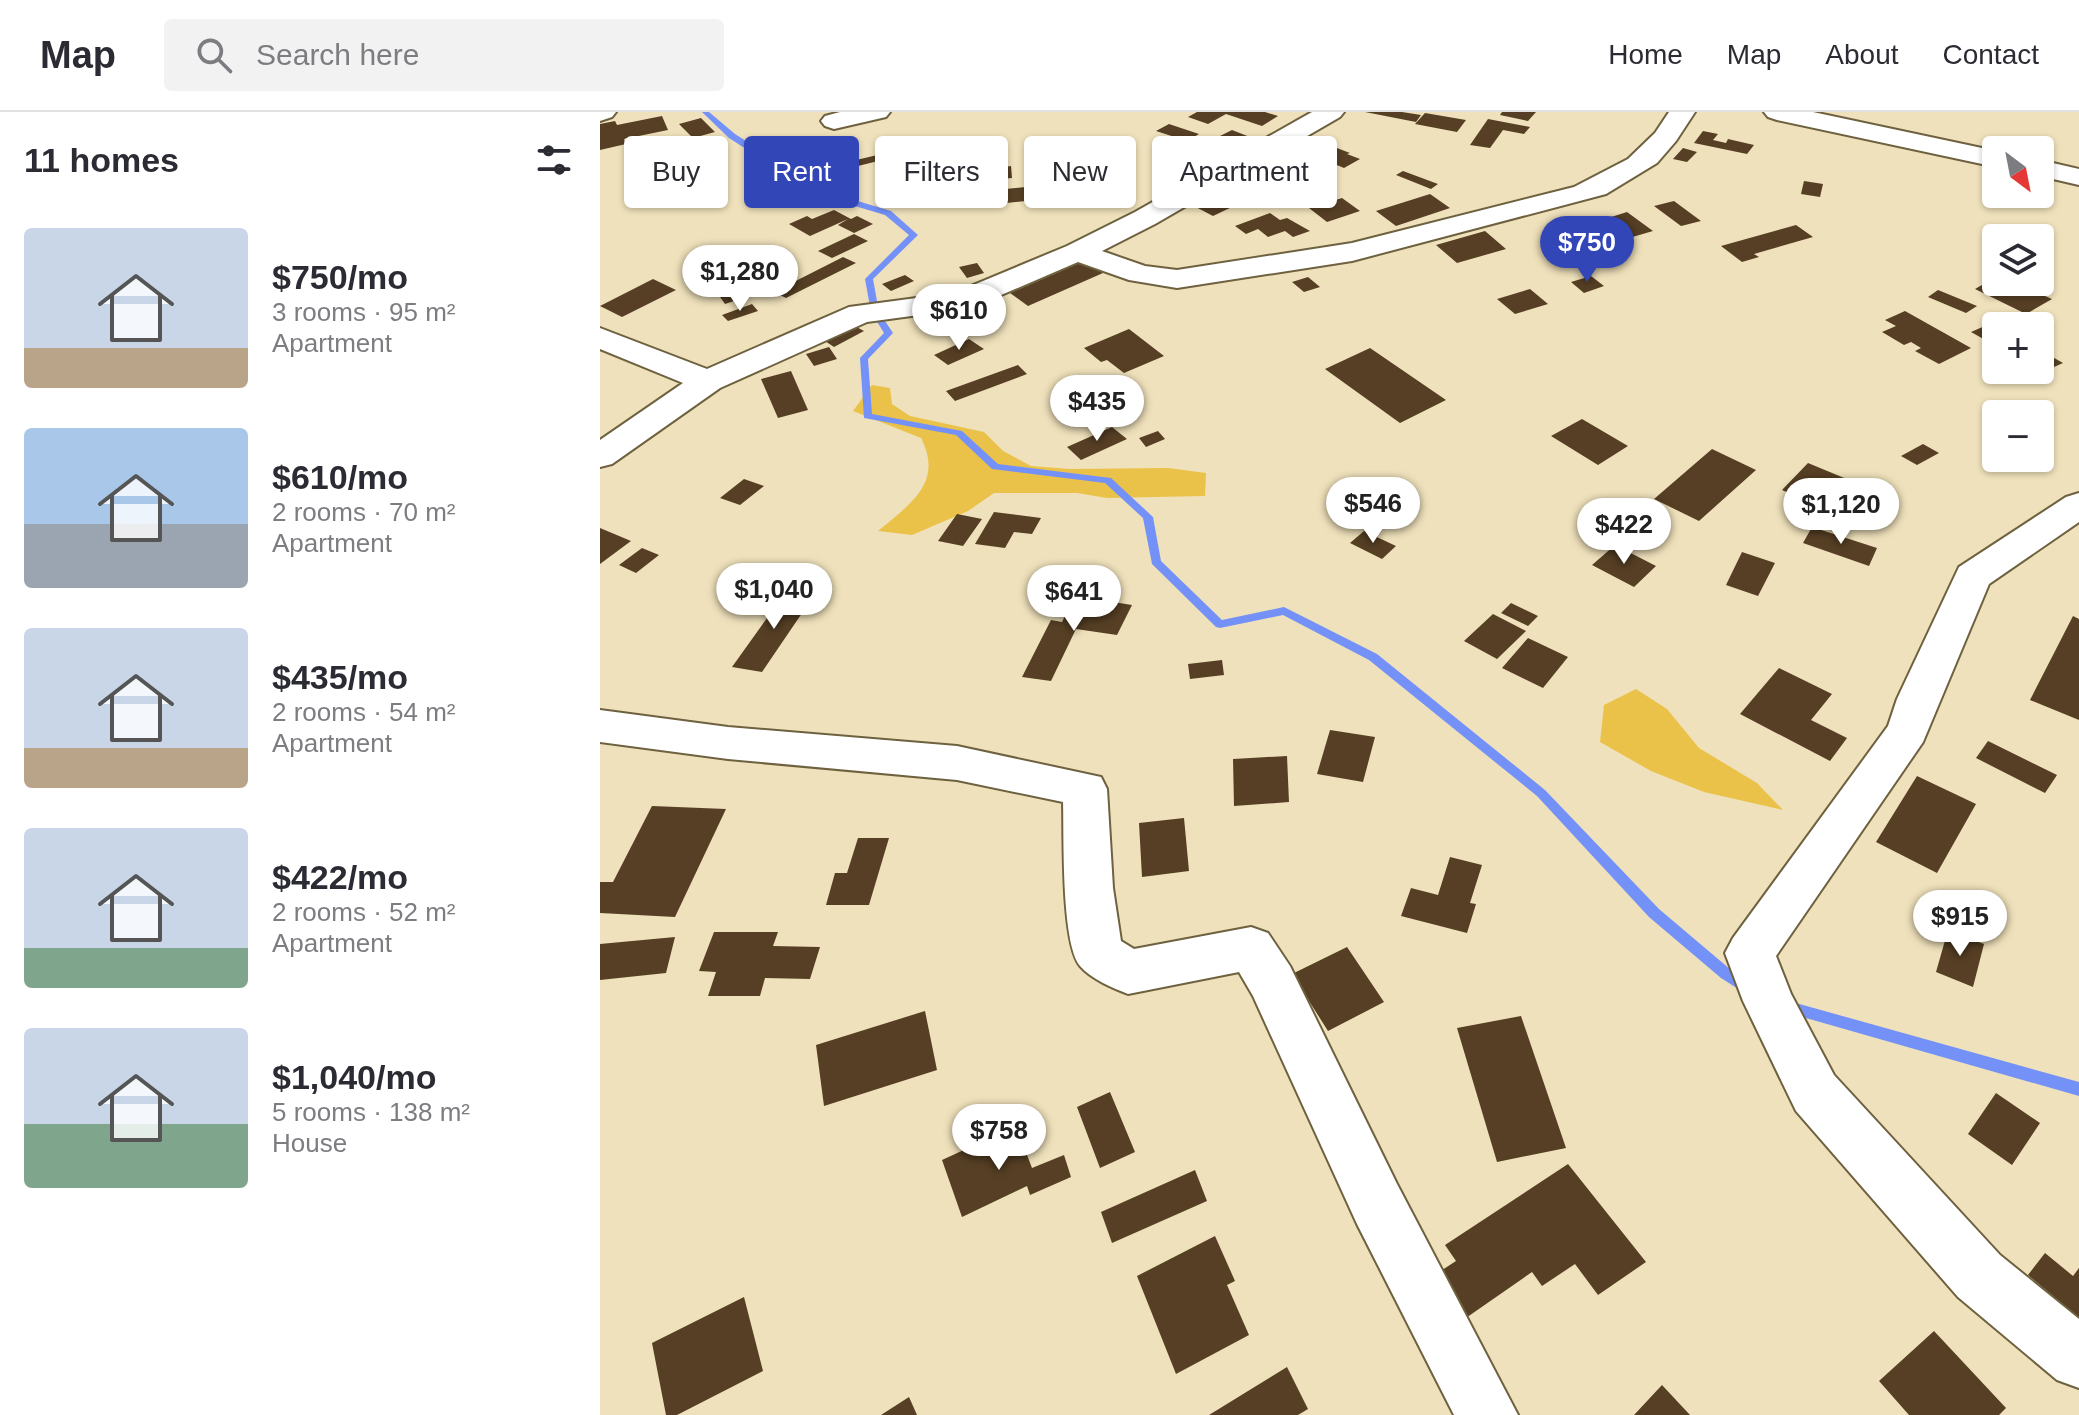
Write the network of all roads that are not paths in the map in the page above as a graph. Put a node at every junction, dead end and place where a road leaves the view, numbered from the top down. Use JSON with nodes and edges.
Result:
{"nodes":[{"id":1,"x":877,"y":112,"type":"edge"},
{"id":2,"x":1331,"y":112,"type":"edge"},
{"id":3,"x":1682,"y":112,"type":"edge"},
{"id":4,"x":1777,"y":112,"type":"edge"},
{"id":5,"x":834,"y":121,"type":"dead end"},
{"id":6,"x":1982,"y":156,"type":"edge"},
{"id":7,"x":2054,"y":171,"type":"edge"},
{"id":8,"x":2079,"y":177,"type":"edge"},
{"id":9,"x":1077,"y":252,"type":"junction"},
{"id":10,"x":600,"y":338,"type":"edge"},
{"id":11,"x":708,"y":381,"type":"junction"},
{"id":12,"x":600,"y":456,"type":"edge"},
{"id":13,"x":2079,"y":505,"type":"edge"},
{"id":14,"x":600,"y":726,"type":"edge"},
{"id":15,"x":2079,"y":1358,"type":"edge"},
{"id":16,"x":1487,"y":1415,"type":"edge"}],
"edges":[{"from":1,"to":5,"type":"street"},
{"from":2,"to":9,"type":"street"},
{"from":3,"to":9,"type":"street"},
{"from":4,"to":6,"type":"street"},
{"from":7,"to":8,"type":"street"},
{"from":9,"to":11,"type":"street"},
{"from":10,"to":11,"type":"street"},
{"from":11,"to":12,"type":"street"},
{"from":13,"to":15,"type":"street"},
{"from":14,"to":16,"type":"street"}]}
